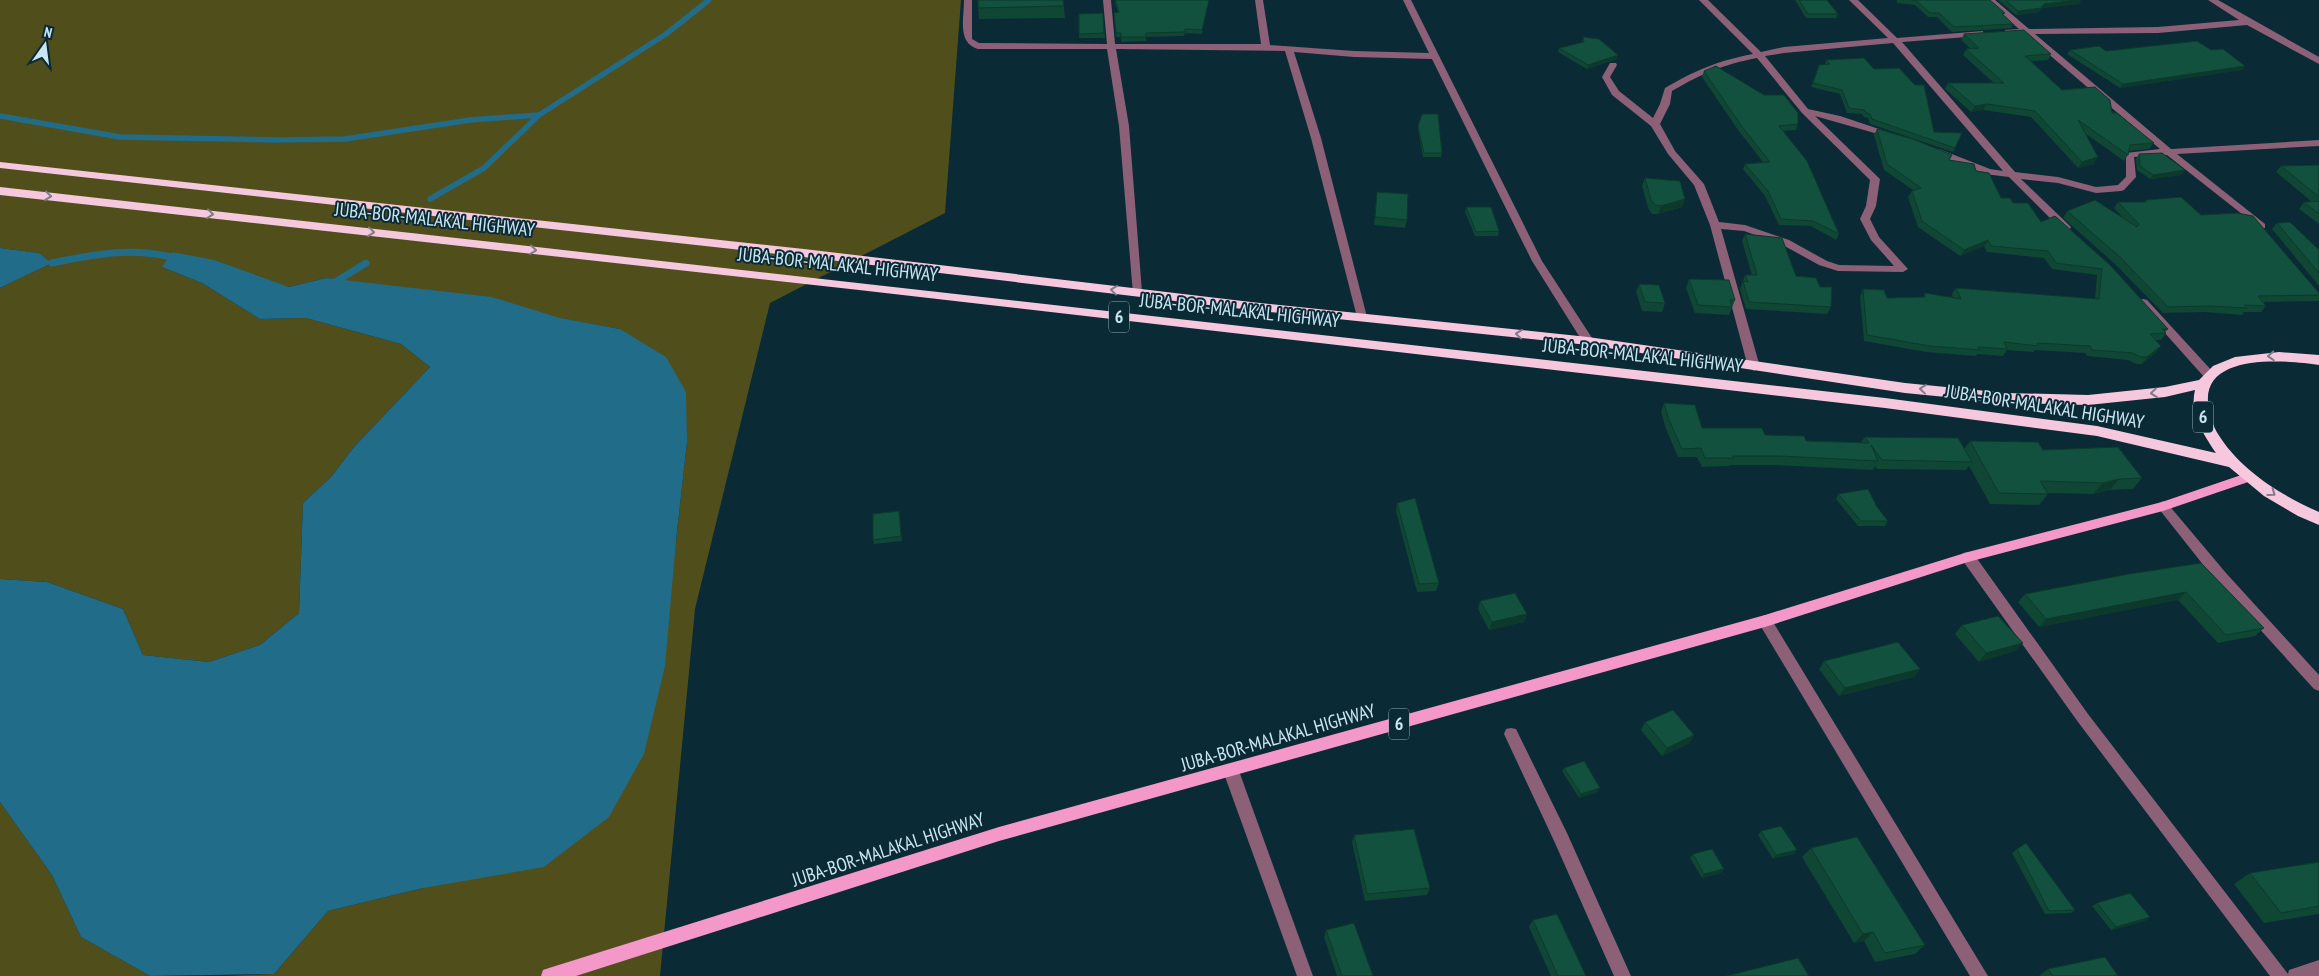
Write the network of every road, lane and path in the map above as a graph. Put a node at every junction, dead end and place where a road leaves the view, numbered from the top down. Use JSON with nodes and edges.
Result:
{"nodes":[{"id":1,"x":968,"y":0,"type":"edge"},
{"id":2,"x":1107,"y":0,"type":"edge"},
{"id":3,"x":1259,"y":0,"type":"edge"},
{"id":4,"x":1407,"y":0,"type":"edge"},
{"id":5,"x":1703,"y":0,"type":"edge"},
{"id":6,"x":1853,"y":0,"type":"edge"},
{"id":7,"x":1990,"y":0,"type":"edge"},
{"id":8,"x":2212,"y":0,"type":"edge"},
{"id":9,"x":2248,"y":22,"type":"junction"},
{"id":10,"x":2028,"y":31,"type":"junction"},
{"id":11,"x":1895,"y":40,"type":"junction"},
{"id":12,"x":1110,"y":46,"type":"junction"},
{"id":13,"x":1266,"y":47,"type":"junction"},
{"id":14,"x":1289,"y":50,"type":"junction"},
{"id":15,"x":1434,"y":56,"type":"junction"},
{"id":16,"x":1760,"y":56,"type":"junction"},
{"id":17,"x":2319,"y":61,"type":"edge"},
{"id":18,"x":1613,"y":65,"type":"edge"},
{"id":19,"x":1805,"y":111,"type":"junction"},
{"id":20,"x":1655,"y":124,"type":"junction"},
{"id":21,"x":1903,"y":138,"type":"edge"},
{"id":22,"x":2319,"y":143,"type":"edge"},
{"id":23,"x":1929,"y":148,"type":"edge"},
{"id":24,"x":2167,"y":151,"type":"junction"},
{"id":25,"x":0,"y":166,"type":"edge"},
{"id":26,"x":2014,"y":176,"type":"junction"},
{"id":27,"x":0,"y":191,"type":"edge"},
{"id":28,"x":1715,"y":225,"type":"junction"},
{"id":29,"x":2267,"y":233,"type":"edge"},
{"id":30,"x":2076,"y":237,"type":"edge"},
{"id":31,"x":1136,"y":292,"type":"junction"},
{"id":32,"x":2137,"y":296,"type":"edge"},
{"id":33,"x":1362,"y":317,"type":"junction"},
{"id":34,"x":1588,"y":341,"type":"junction"},
{"id":35,"x":2319,"y":360,"type":"edge"},
{"id":36,"x":1754,"y":366,"type":"junction"},
{"id":37,"x":2206,"y":380,"type":"junction"},
{"id":38,"x":2234,"y":463,"type":"junction"},
{"id":39,"x":2250,"y":477,"type":"junction"},
{"id":40,"x":2163,"y":506,"type":"junction"},
{"id":41,"x":2319,"y":519,"type":"edge"},
{"id":42,"x":1968,"y":557,"type":"junction"},
{"id":43,"x":1765,"y":621,"type":"junction"},
{"id":44,"x":2319,"y":685,"type":"edge"},
{"id":45,"x":1511,"y":734,"type":"dead end"},
{"id":46,"x":1231,"y":771,"type":"junction"},
{"id":47,"x":2319,"y":968,"type":"edge"},
{"id":48,"x":549,"y":976,"type":"edge"},
{"id":49,"x":1305,"y":976,"type":"edge"},
{"id":50,"x":1623,"y":976,"type":"edge"},
{"id":51,"x":1980,"y":976,"type":"edge"},
{"id":52,"x":2280,"y":976,"type":"edge"},
{"id":53,"x":2295,"y":976,"type":"edge"}],
"edges":[{"from":1,"to":12,"type":"street"},
{"from":2,"to":12,"type":"street"},
{"from":3,"to":13,"type":"street"},
{"from":4,"to":15,"type":"street"},
{"from":5,"to":16,"type":"street"},
{"from":6,"to":11,"type":"street"},
{"from":7,"to":10,"type":"street"},
{"from":8,"to":9,"type":"street"},
{"from":9,"to":10,"type":"street"},
{"from":9,"to":17,"type":"street"},
{"from":10,"to":11,"type":"street"},
{"from":10,"to":24,"type":"street"},
{"from":11,"to":16,"type":"street"},
{"from":11,"to":26,"type":"street"},
{"from":12,"to":13,"type":"street"},
{"from":12,"to":31,"type":"street"},
{"from":13,"to":14,"type":"street"},
{"from":14,"to":15,"type":"street"},
{"from":14,"to":33,"type":"street"},
{"from":15,"to":34,"type":"street"},
{"from":16,"to":19,"type":"street"},
{"from":16,"to":20,"type":"street"},
{"from":18,"to":20,"type":"street"},
{"from":19,"to":21,"type":"street"},
{"from":19,"to":28,"type":"street"},
{"from":20,"to":28,"type":"street"},
{"from":22,"to":24,"type":"street"},
{"from":23,"to":26,"type":"street"},
{"from":24,"to":26,"type":"street"},
{"from":24,"to":29,"type":"street"},
{"from":31,"to":25,"type":"highway","name":"JUBA-BOR-MALAKAL HIGHWAY","number":"6","one_way":true},
{"from":26,"to":30,"type":"street"},
{"from":27,"to":38,"type":"highway","name":"JUBA-BOR-MALAKAL HIGHWAY","number":"6","one_way":true},
{"from":28,"to":36,"type":"street"},
{"from":31,"to":33,"type":"highway","name":"JUBA-BOR-MALAKAL HIGHWAY","number":"6"},
{"from":32,"to":37,"type":"street"},
{"from":34,"to":33,"type":"highway","name":"JUBA-BOR-MALAKAL HIGHWAY","number":"6","one_way":true},
{"from":34,"to":36,"type":"highway","name":"JUBA-BOR-MALAKAL HIGHWAY","number":"6"},
{"from":35,"to":37,"type":"highway","name":"JUBA-BOR-MALAKAL HIGHWAY","number":"6","one_way":true},
{"from":37,"to":36,"type":"highway","name":"JUBA-BOR-MALAKAL HIGHWAY","number":"6","one_way":true},
{"from":37,"to":38,"type":"highway","name":"JUBA-BOR-MALAKAL HIGHWAY","number":"6"},
{"from":38,"to":39,"type":"highway","name":"JUBA-BOR-MALAKAL HIGHWAY","number":"6"},
{"from":39,"to":40,"type":"main road","name":"JUBA-BOR-MALAKAL HIGHWAY","number":"6"},
{"from":39,"to":41,"type":"highway","name":"JUBA-BOR-MALAKAL HIGHWAY","number":"6","one_way":true},
{"from":40,"to":42,"type":"main road","name":"JUBA-BOR-MALAKAL HIGHWAY","number":"6"},
{"from":40,"to":44,"type":"street"},
{"from":42,"to":43,"type":"main road","name":"JUBA-BOR-MALAKAL HIGHWAY","number":"6"},
{"from":42,"to":52,"type":"street"},
{"from":43,"to":46,"type":"main road","name":"JUBA-BOR-MALAKAL HIGHWAY","number":"6"},
{"from":43,"to":51,"type":"street"},
{"from":45,"to":50,"type":"street"},
{"from":46,"to":48,"type":"main road","name":"JUBA-BOR-MALAKAL HIGHWAY","number":"6"},
{"from":46,"to":49,"type":"street"},
{"from":47,"to":53,"type":"street"}]}
